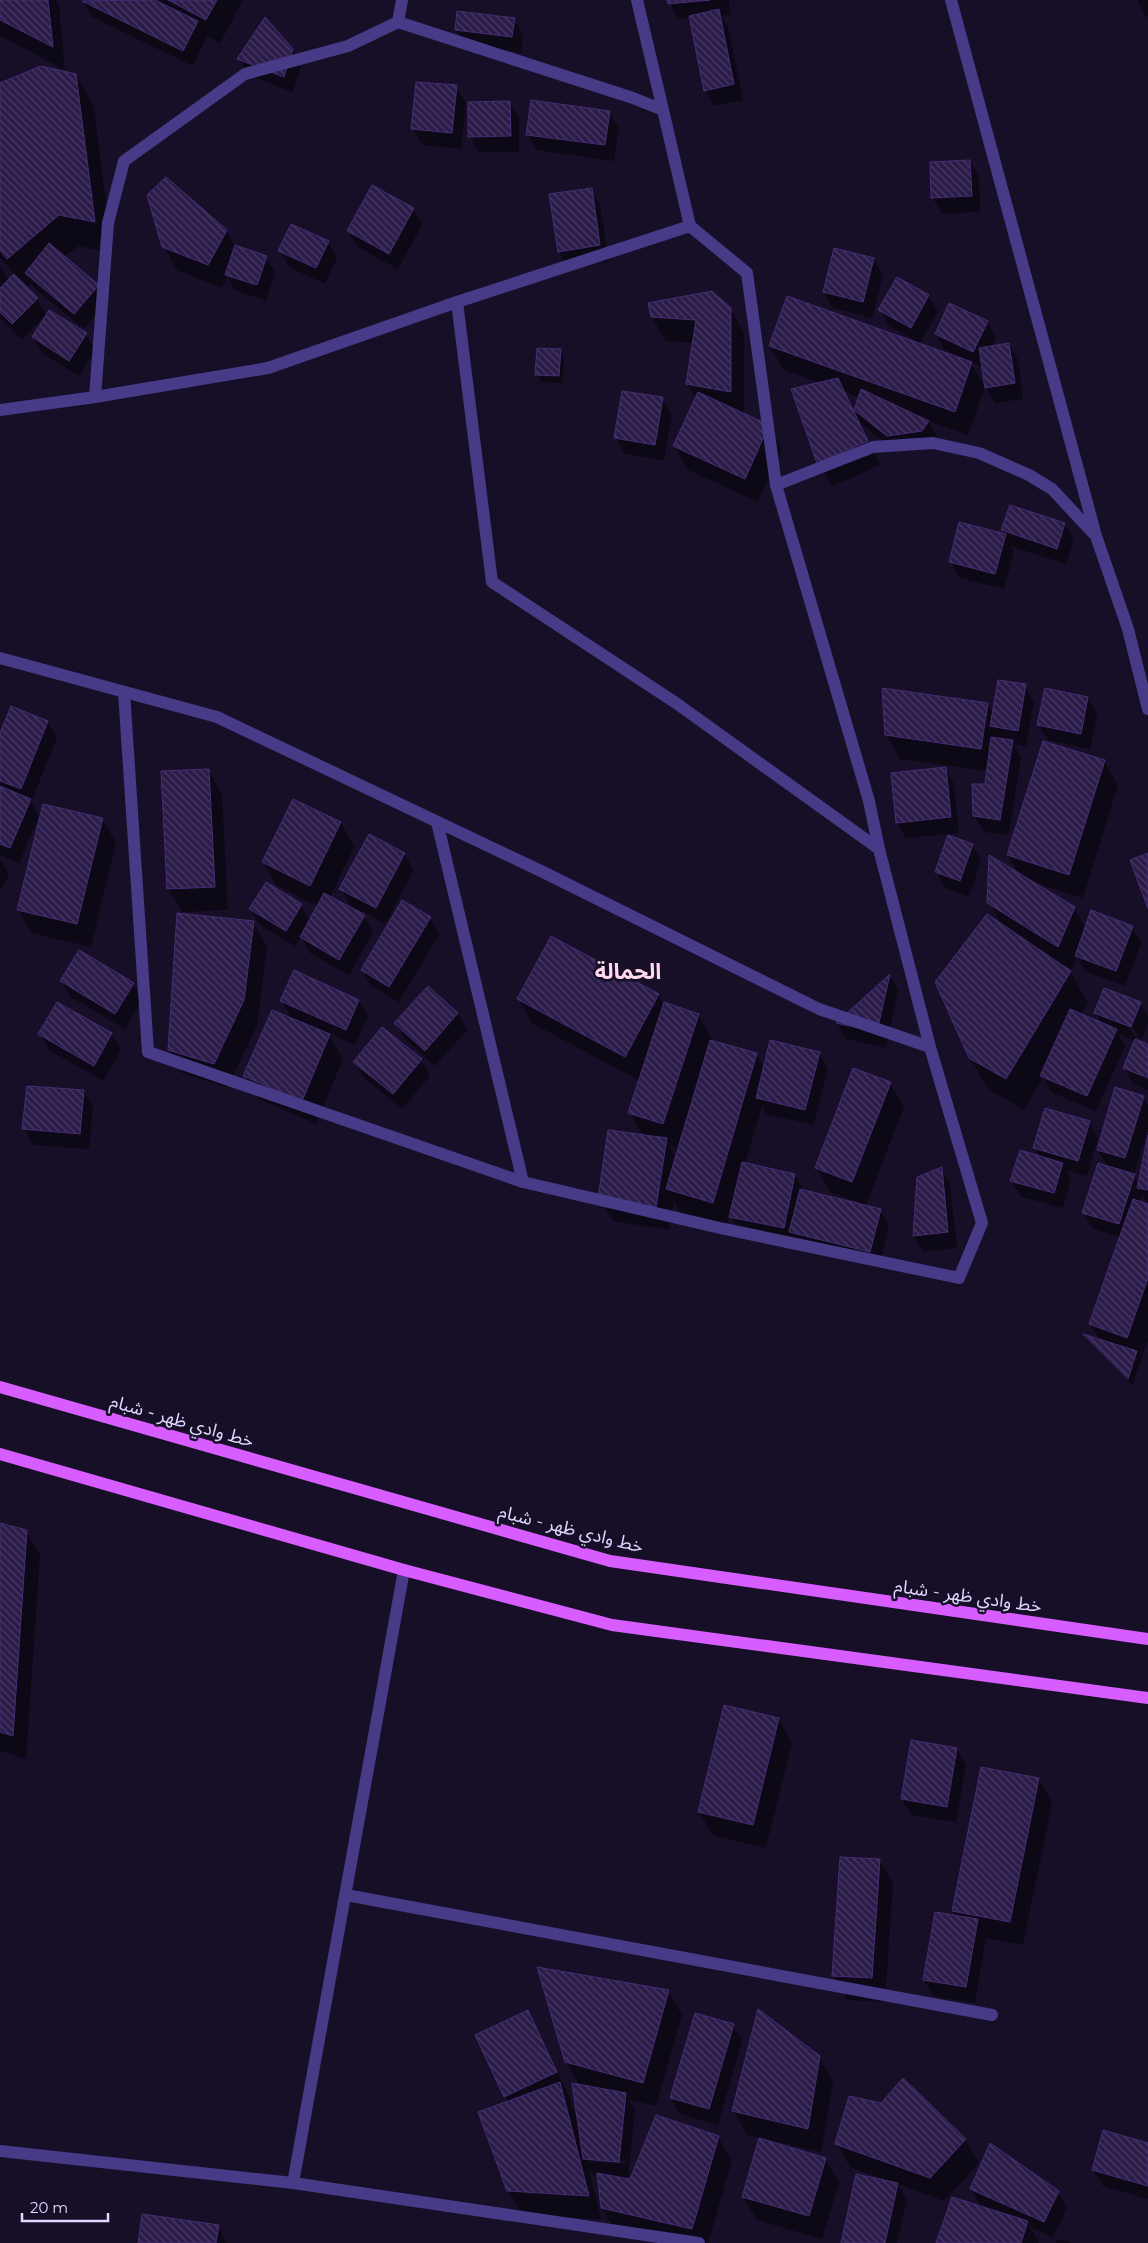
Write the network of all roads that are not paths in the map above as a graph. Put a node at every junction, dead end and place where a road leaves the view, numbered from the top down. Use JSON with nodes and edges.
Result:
{"nodes":[{"id":1,"x":402,"y":0,"type":"edge"},
{"id":2,"x":637,"y":0,"type":"edge"},
{"id":3,"x":951,"y":0,"type":"edge"},
{"id":4,"x":398,"y":22,"type":"junction"},
{"id":5,"x":663,"y":110,"type":"junction"},
{"id":6,"x":690,"y":226,"type":"junction"},
{"id":7,"x":457,"y":302,"type":"junction"},
{"id":8,"x":95,"y":397,"type":"junction"},
{"id":9,"x":0,"y":410,"type":"edge"},
{"id":10,"x":776,"y":485,"type":"junction"},
{"id":11,"x":1096,"y":536,"type":"junction"},
{"id":12,"x":0,"y":658,"type":"edge"},
{"id":13,"x":124,"y":692,"type":"junction"},
{"id":14,"x":1148,"y":707,"type":"edge"},
{"id":15,"x":437,"y":822,"type":"junction"},
{"id":16,"x":879,"y":850,"type":"junction"},
{"id":17,"x":930,"y":1047,"type":"junction"},
{"id":18,"x":524,"y":1182,"type":"junction"},
{"id":19,"x":0,"y":1387,"type":"edge"},
{"id":20,"x":0,"y":1454,"type":"edge"},
{"id":21,"x":404,"y":1570,"type":"junction"},
{"id":22,"x":1148,"y":1639,"type":"edge"},
{"id":23,"x":1148,"y":1698,"type":"edge"},
{"id":24,"x":346,"y":1895,"type":"junction"},
{"id":25,"x":992,"y":2015,"type":"dead end"},
{"id":26,"x":0,"y":2151,"type":"edge"},
{"id":27,"x":293,"y":2182,"type":"junction"},
{"id":28,"x":699,"y":2243,"type":"edge"}],
"edges":[{"from":1,"to":4,"type":"street"},
{"from":2,"to":5,"type":"street"},
{"from":3,"to":11,"type":"street"},
{"from":4,"to":5,"type":"street"},
{"from":4,"to":8,"type":"street"},
{"from":5,"to":6,"type":"street"},
{"from":6,"to":7,"type":"street"},
{"from":6,"to":10,"type":"street"},
{"from":7,"to":8,"type":"street"},
{"from":7,"to":16,"type":"street"},
{"from":8,"to":9,"type":"street"},
{"from":10,"to":11,"type":"street"},
{"from":10,"to":16,"type":"street"},
{"from":11,"to":14,"type":"street"},
{"from":12,"to":13,"type":"street"},
{"from":13,"to":15,"type":"street"},
{"from":13,"to":18,"type":"street"},
{"from":15,"to":17,"type":"street"},
{"from":15,"to":18,"type":"street"},
{"from":16,"to":17,"type":"street"},
{"from":17,"to":18,"type":"street"},
{"from":19,"to":22,"type":"main road","name":"خط وادي ظهر - شبام"},
{"from":20,"to":21,"type":"main road"},
{"from":21,"to":23,"type":"main road"},
{"from":21,"to":24,"type":"street"},
{"from":24,"to":25,"type":"street"},
{"from":24,"to":27,"type":"street"},
{"from":26,"to":27,"type":"street"},
{"from":27,"to":28,"type":"street"}]}
